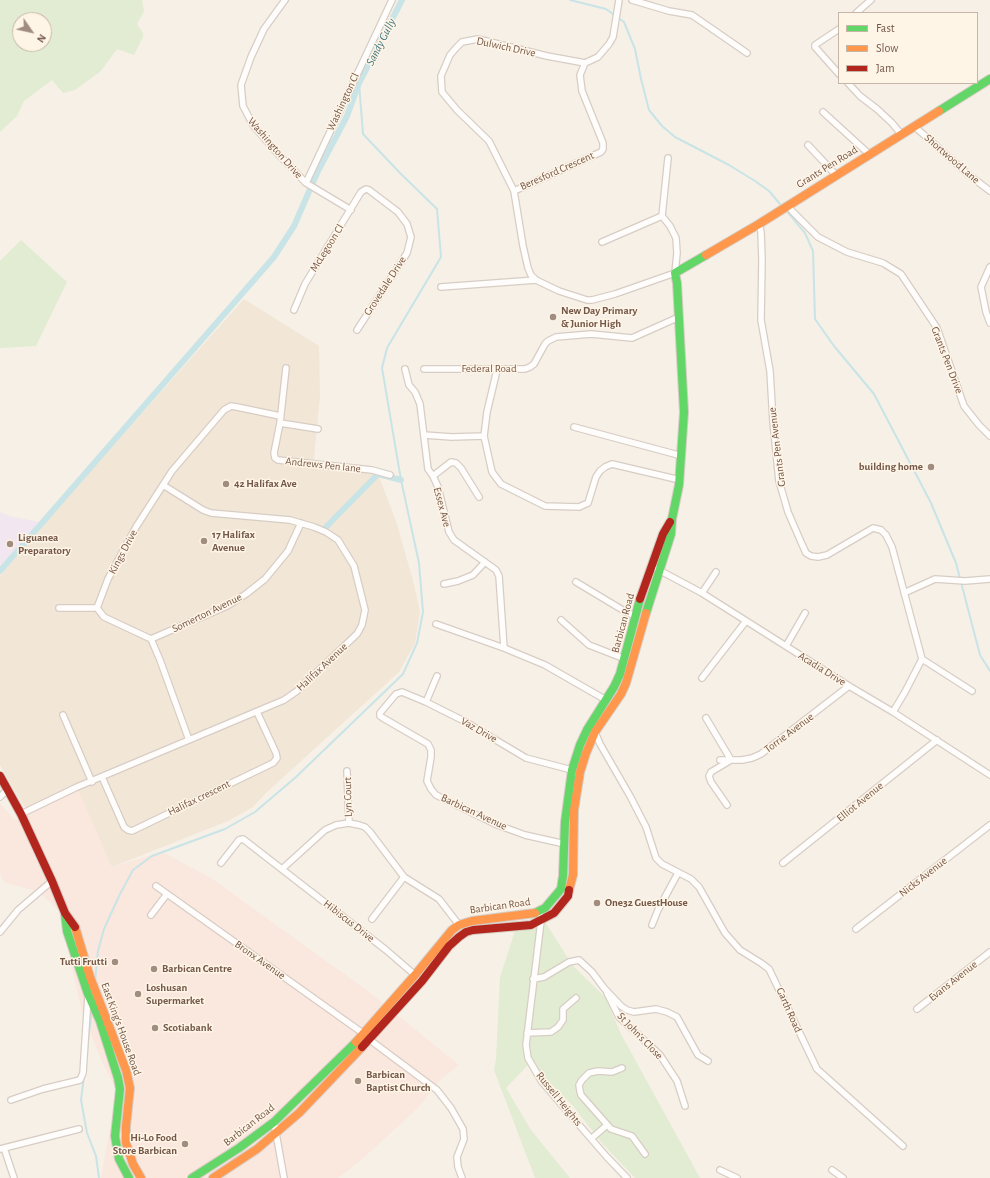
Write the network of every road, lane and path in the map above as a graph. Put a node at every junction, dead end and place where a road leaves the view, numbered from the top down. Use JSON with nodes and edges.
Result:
{"nodes":[{"id":1,"x":285,"y":0,"type":"edge"},
{"id":2,"x":392,"y":0,"type":"edge"},
{"id":3,"x":619,"y":0,"type":"edge"},
{"id":4,"x":632,"y":0,"type":"edge"},
{"id":5,"x":871,"y":0,"type":"edge"},
{"id":6,"x":857,"y":12,"type":"edge"},
{"id":7,"x":838,"y":30,"type":"edge"},
{"id":8,"x":747,"y":53,"type":"dead end"},
{"id":9,"x":585,"y":63,"type":"junction"},
{"id":10,"x":838,"y":73,"type":"edge"},
{"id":11,"x":990,"y":79,"type":"edge"},
{"id":12,"x":849,"y":84,"type":"edge"},
{"id":13,"x":823,"y":112,"type":"dead end"},
{"id":14,"x":914,"y":126,"type":"junction"},
{"id":15,"x":902,"y":134,"type":"junction"},
{"id":16,"x":808,"y":145,"type":"dead end"},
{"id":17,"x":869,"y":154,"type":"junction"},
{"id":18,"x":668,"y":158,"type":"dead end"},
{"id":19,"x":836,"y":175,"type":"junction"},
{"id":20,"x":306,"y":183,"type":"junction"},
{"id":21,"x":366,"y":190,"type":"joint"},
{"id":22,"x":514,"y":191,"type":"junction"},
{"id":23,"x":990,"y":191,"type":"edge"},
{"id":24,"x":788,"y":205,"type":"junction"},
{"id":25,"x":351,"y":210,"type":"junction"},
{"id":26,"x":662,"y":216,"type":"junction"},
{"id":27,"x":759,"y":224,"type":"junction"},
{"id":28,"x":602,"y":242,"type":"dead end"},
{"id":29,"x":990,"y":267,"type":"edge"},
{"id":30,"x":675,"y":273,"type":"junction"},
{"id":31,"x":536,"y":280,"type":"junction"},
{"id":32,"x":440,"y":287,"type":"dead end"},
{"id":33,"x":294,"y":310,"type":"dead end"},
{"id":34,"x":679,"y":317,"type":"junction"},
{"id":35,"x":990,"y":322,"type":"edge"},
{"id":36,"x":357,"y":330,"type":"dead end"},
{"id":37,"x":286,"y":368,"type":"dead end"},
{"id":38,"x":405,"y":369,"type":"dead end"},
{"id":39,"x":424,"y":369,"type":"dead end"},
{"id":40,"x":497,"y":370,"type":"junction"},
{"id":41,"x":280,"y":420,"type":"junction"},
{"id":42,"x":574,"y":427,"type":"dead end"},
{"id":43,"x":318,"y":429,"type":"dead end"},
{"id":44,"x":424,"y":435,"type":"junction"},
{"id":45,"x":484,"y":436,"type":"junction"},
{"id":46,"x":990,"y":436,"type":"edge"},
{"id":47,"x":682,"y":456,"type":"junction"},
{"id":48,"x":390,"y":474,"type":"dead end"},
{"id":49,"x":433,"y":476,"type":"junction"},
{"id":50,"x":680,"y":480,"type":"junction"},
{"id":51,"x":163,"y":485,"type":"junction"},
{"id":52,"x":479,"y":497,"type":"dead end"},
{"id":53,"x":301,"y":523,"type":"junction"},
{"id":54,"x":485,"y":562,"type":"junction"},
{"id":55,"x":655,"y":568,"type":"junction"},
{"id":56,"x":716,"y":572,"type":"dead end"},
{"id":57,"x":990,"y":579,"type":"edge"},
{"id":58,"x":576,"y":582,"type":"dead end"},
{"id":59,"x":444,"y":584,"type":"dead end"},
{"id":60,"x":702,"y":593,"type":"junction"},
{"id":61,"x":904,"y":593,"type":"junction"},
{"id":62,"x":59,"y":608,"type":"dead end"},
{"id":63,"x":97,"y":608,"type":"junction"},
{"id":64,"x":805,"y":613,"type":"dead end"},
{"id":65,"x":636,"y":616,"type":"junction"},
{"id":66,"x":561,"y":620,"type":"dead end"},
{"id":67,"x":746,"y":621,"type":"junction"},
{"id":68,"x":436,"y":624,"type":"dead end"},
{"id":69,"x":151,"y":639,"type":"junction"},
{"id":70,"x":786,"y":646,"type":"junction"},
{"id":71,"x":504,"y":648,"type":"junction"},
{"id":72,"x":625,"y":659,"type":"junction"},
{"id":73,"x":922,"y":659,"type":"junction"},
{"id":74,"x":437,"y":676,"type":"dead end"},
{"id":75,"x":702,"y":678,"type":"dead end"},
{"id":76,"x":849,"y":686,"type":"junction"},
{"id":77,"x":972,"y":692,"type":"dead end"},
{"id":78,"x":606,"y":700,"type":"junction"},
{"id":79,"x":389,"y":702,"type":"joint"},
{"id":80,"x":426,"y":702,"type":"junction"},
{"id":81,"x":257,"y":712,"type":"junction"},
{"id":82,"x":893,"y":712,"type":"junction"},
{"id":83,"x":63,"y":715,"type":"dead end"},
{"id":84,"x":706,"y":718,"type":"dead end"},
{"id":85,"x":596,"y":732,"type":"junction"},
{"id":86,"x":189,"y":740,"type":"junction"},
{"id":87,"x":937,"y":740,"type":"junction"},
{"id":88,"x":720,"y":760,"type":"dead end"},
{"id":89,"x":732,"y":760,"type":"junction"},
{"id":90,"x":572,"y":770,"type":"junction"},
{"id":91,"x":347,"y":771,"type":"dead end"},
{"id":92,"x":990,"y":775,"type":"edge"},
{"id":93,"x":0,"y":776,"type":"edge"},
{"id":94,"x":102,"y":777,"type":"junction"},
{"id":95,"x":92,"y":782,"type":"junction"},
{"id":96,"x":8,"y":789,"type":"junction"},
{"id":97,"x":0,"y":797,"type":"edge"},
{"id":98,"x":727,"y":806,"type":"dead end"},
{"id":99,"x":20,"y":814,"type":"junction"},
{"id":100,"x":349,"y":823,"type":"junction"},
{"id":101,"x":990,"y":825,"type":"edge"},
{"id":102,"x":565,"y":844,"type":"junction"},
{"id":103,"x":221,"y":863,"type":"dead end"},
{"id":104,"x":783,"y":863,"type":"dead end"},
{"id":105,"x":282,"y":869,"type":"junction"},
{"id":106,"x":678,"y":873,"type":"junction"},
{"id":107,"x":404,"y":877,"type":"junction"},
{"id":108,"x":52,"y":881,"type":"junction"},
{"id":109,"x":156,"y":886,"type":"dead end"},
{"id":110,"x":167,"y":894,"type":"junction"},
{"id":111,"x":540,"y":911,"type":"junction"},
{"id":112,"x":65,"y":914,"type":"junction"},
{"id":113,"x":151,"y":914,"type":"dead end"},
{"id":114,"x":372,"y":920,"type":"dead end"},
{"id":115,"x":541,"y":921,"type":"junction"},
{"id":116,"x":459,"y":925,"type":"junction"},
{"id":117,"x":652,"y":925,"type":"dead end"},
{"id":118,"x":856,"y":929,"type":"dead end"},
{"id":119,"x":0,"y":932,"type":"edge"},
{"id":120,"x":990,"y":952,"type":"edge"},
{"id":121,"x":415,"y":975,"type":"junction"},
{"id":122,"x":533,"y":979,"type":"junction"},
{"id":123,"x":604,"y":988,"type":"junction"},
{"id":124,"x":89,"y":995,"type":"junction"},
{"id":125,"x":576,"y":998,"type":"dead end"},
{"id":126,"x":917,"y":1009,"type":"dead end"},
{"id":127,"x":527,"y":1033,"type":"junction"},
{"id":128,"x":367,"y":1037,"type":"junction"},
{"id":129,"x":708,"y":1061,"type":"dead end"},
{"id":130,"x":622,"y":1068,"type":"dead end"},
{"id":131,"x":11,"y":1100,"type":"dead end"},
{"id":132,"x":685,"y":1106,"type":"dead end"},
{"id":133,"x":274,"y":1122,"type":"junction"},
{"id":134,"x":606,"y":1125,"type":"junction"},
{"id":135,"x":79,"y":1129,"type":"dead end"},
{"id":136,"x":275,"y":1134,"type":"junction"},
{"id":137,"x":592,"y":1138,"type":"junction"},
{"id":138,"x":904,"y":1146,"type":"dead end"},
{"id":139,"x":2,"y":1149,"type":"edge"},
{"id":140,"x":645,"y":1154,"type":"dead end"},
{"id":141,"x":720,"y":1170,"type":"dead end"},
{"id":142,"x":832,"y":1170,"type":"dead end"},
{"id":143,"x":14,"y":1178,"type":"edge"},
{"id":144,"x":129,"y":1178,"type":"edge"},
{"id":145,"x":141,"y":1178,"type":"edge"},
{"id":146,"x":192,"y":1178,"type":"edge"},
{"id":147,"x":213,"y":1178,"type":"edge"},
{"id":148,"x":284,"y":1178,"type":"edge"},
{"id":149,"x":462,"y":1178,"type":"edge"},
{"id":150,"x":627,"y":1178,"type":"edge"},
{"id":151,"x":737,"y":1178,"type":"edge"},
{"id":152,"x":843,"y":1178,"type":"edge"}],
"edges":[{"from":1,"to":20,"type":"street","name":"Washington Drive"},
{"from":2,"to":20,"type":"street","name":"Washington Cl"},
{"from":3,"to":9,"type":"street"},
{"from":4,"to":8,"type":"street"},
{"from":5,"to":6,"type":"street"},
{"from":7,"to":10,"type":"street"},
{"from":9,"to":22,"type":"street","name":"Beresford Crescent"},
{"from":9,"to":22,"type":"street","name":"Dulwich Drive"},
{"from":11,"to":14,"type":"main road","name":"Grants Pen Road"},
{"from":12,"to":15,"type":"street"},
{"from":13,"to":17,"type":"street"},
{"from":14,"to":15,"type":"main road","name":"Grants Pen Road"},
{"from":14,"to":23,"type":"street","name":"Shortwood Lane"},
{"from":15,"to":17,"type":"main road","name":"Grants Pen Road"},
{"from":16,"to":19,"type":"street"},
{"from":17,"to":19,"type":"main road","name":"Grants Pen Road"},
{"from":18,"to":26,"type":"street"},
{"from":19,"to":24,"type":"main road","name":"Grants Pen Road"},
{"from":20,"to":25,"type":"street","name":"Washington Drive"},
{"from":21,"to":25,"type":"street","name":"McLegoon Cl"},
{"from":21,"to":36,"type":"street","name":"Grovedale Drive"},
{"from":22,"to":31,"type":"street","name":"Dulwich Drive"},
{"from":24,"to":27,"type":"main road","name":"Grants Pen Road"},
{"from":24,"to":46,"type":"street","name":"Grants Pen Drive"},
{"from":25,"to":33,"type":"street","name":"McLegoon Cl"},
{"from":26,"to":28,"type":"street"},
{"from":26,"to":30,"type":"street"},
{"from":27,"to":30,"type":"main road","name":"Grants Pen Road"},
{"from":27,"to":61,"type":"street","name":"Grants Pen Avenue"},
{"from":29,"to":35,"type":"street"},
{"from":30,"to":31,"type":"street"},
{"from":30,"to":34,"type":"main road","name":"Barbican Road"},
{"from":31,"to":32,"type":"street"},
{"from":34,"to":40,"type":"street","name":"Federal Road"},
{"from":34,"to":47,"type":"main road","name":"Barbican Road"},
{"from":37,"to":41,"type":"street","name":"Andrews Pen lane"},
{"from":38,"to":44,"type":"street","name":"Essex Ave"},
{"from":39,"to":40,"type":"street","name":"Federal Road"},
{"from":40,"to":45,"type":"street"},
{"from":41,"to":43,"type":"street","name":"Kings Drive"},
{"from":41,"to":48,"type":"street","name":"Andrews Pen lane"},
{"from":41,"to":51,"type":"street","name":"Kings Drive"},
{"from":42,"to":47,"type":"street"},
{"from":44,"to":45,"type":"street"},
{"from":44,"to":49,"type":"street","name":"Essex Ave"},
{"from":45,"to":50,"type":"street"},
{"from":47,"to":50,"type":"main road","name":"Barbican Road"},
{"from":49,"to":52,"type":"street"},
{"from":49,"to":54,"type":"street","name":"Essex Ave"},
{"from":50,"to":55,"type":"main road","name":"Barbican Road"},
{"from":51,"to":53,"type":"street","name":"Halifax Avenue"},
{"from":51,"to":63,"type":"street","name":"Kings Drive"},
{"from":53,"to":69,"type":"street","name":"Somerton Avenue"},
{"from":53,"to":81,"type":"street","name":"Halifax Avenue"},
{"from":54,"to":59,"type":"street"},
{"from":54,"to":71,"type":"street","name":"Essex Ave"},
{"from":55,"to":60,"type":"street","name":"Acadia Drive"},
{"from":55,"to":65,"type":"main road","name":"Barbican Road"},
{"from":55,"to":85,"type":"main road","name":"Barbican Road"},
{"from":56,"to":60,"type":"street"},
{"from":57,"to":61,"type":"street"},
{"from":58,"to":65,"type":"street"},
{"from":60,"to":67,"type":"street","name":"Acadia Drive"},
{"from":61,"to":73,"type":"street","name":"Grants Pen Avenue"},
{"from":62,"to":63,"type":"street"},
{"from":63,"to":69,"type":"street"},
{"from":64,"to":70,"type":"street"},
{"from":65,"to":72,"type":"main road","name":"Barbican Road"},
{"from":66,"to":72,"type":"street"},
{"from":67,"to":70,"type":"street","name":"Acadia Drive"},
{"from":67,"to":75,"type":"street"},
{"from":68,"to":71,"type":"street"},
{"from":69,"to":86,"type":"street"},
{"from":70,"to":76,"type":"street","name":"Acadia Drive"},
{"from":71,"to":78,"type":"street"},
{"from":72,"to":78,"type":"main road","name":"Barbican Road"},
{"from":73,"to":77,"type":"street"},
{"from":73,"to":82,"type":"street"},
{"from":74,"to":80,"type":"street"},
{"from":76,"to":82,"type":"street","name":"Acadia Drive"},
{"from":76,"to":89,"type":"street","name":"Torrie Avenue"},
{"from":78,"to":90,"type":"main road","name":"Barbican Road"},
{"from":79,"to":80,"type":"street","name":"Vaz Drive"},
{"from":79,"to":102,"type":"street","name":"Barbican Avenue"},
{"from":80,"to":90,"type":"street","name":"Vaz Drive"},
{"from":81,"to":86,"type":"street","name":"Halifax Avenue"},
{"from":81,"to":94,"type":"street","name":"Halifax crescent"},
{"from":82,"to":87,"type":"street","name":"Acadia Drive"},
{"from":83,"to":95,"type":"street"},
{"from":84,"to":89,"type":"street"},
{"from":85,"to":106,"type":"street","name":"Garth Road"},
{"from":85,"to":115,"type":"main road","name":"Barbican Road"},
{"from":86,"to":94,"type":"street","name":"Halifax Avenue"},
{"from":87,"to":92,"type":"street","name":"Acadia Drive"},
{"from":87,"to":104,"type":"street","name":"Elliot Avenue"},
{"from":88,"to":89,"type":"street","name":"Torrie Avenue"},
{"from":89,"to":98,"type":"street"},
{"from":90,"to":102,"type":"main road","name":"Barbican Road"},
{"from":91,"to":100,"type":"street","name":"Lyn Court"},
{"from":93,"to":96,"type":"main road","name":"East King's House Road"},
{"from":94,"to":95,"type":"street","name":"Halifax Avenue"},
{"from":95,"to":99,"type":"street","name":"Halifax Avenue"},
{"from":96,"to":97,"type":"street"},
{"from":96,"to":99,"type":"main road","name":"East King's House Road"},
{"from":99,"to":108,"type":"main road","name":"East King's House Road"},
{"from":100,"to":105,"type":"street"},
{"from":100,"to":107,"type":"street"},
{"from":101,"to":118,"type":"street","name":"Nicks Avenue"},
{"from":102,"to":111,"type":"main road","name":"Barbican Road"},
{"from":103,"to":105,"type":"street","name":"Hibiscus Drive"},
{"from":105,"to":121,"type":"street","name":"Hibiscus Drive"},
{"from":106,"to":117,"type":"street"},
{"from":106,"to":138,"type":"street","name":"Garth Road"},
{"from":107,"to":114,"type":"street"},
{"from":107,"to":116,"type":"street"},
{"from":108,"to":112,"type":"main road","name":"East King's House Road"},
{"from":108,"to":119,"type":"street"},
{"from":109,"to":110,"type":"street","name":"Bronx Avenue"},
{"from":110,"to":113,"type":"street"},
{"from":110,"to":128,"type":"street","name":"Bronx Avenue"},
{"from":111,"to":115,"type":"street","name":"Russell Heights"},
{"from":111,"to":116,"type":"main road","name":"Barbican Road"},
{"from":112,"to":124,"type":"main road","name":"East King's House Road"},
{"from":112,"to":145,"type":"main road","name":"East King's House Road"},
{"from":115,"to":122,"type":"street","name":"Russell Heights"},
{"from":115,"to":128,"type":"main road","name":"Barbican Road"},
{"from":116,"to":121,"type":"main road","name":"Barbican Road"},
{"from":120,"to":126,"type":"street","name":"Evans Avenue"},
{"from":121,"to":128,"type":"main road","name":"Barbican Road"},
{"from":122,"to":123,"type":"street"},
{"from":122,"to":127,"type":"street","name":"Russell Heights"},
{"from":123,"to":129,"type":"street"},
{"from":123,"to":132,"type":"street","name":"St John's Close"},
{"from":124,"to":131,"type":"street"},
{"from":124,"to":144,"type":"main road","name":"East King's House Road"},
{"from":125,"to":127,"type":"street"},
{"from":127,"to":137,"type":"street","name":"Russell Heights"},
{"from":128,"to":133,"type":"main road","name":"Barbican Road"},
{"from":128,"to":136,"type":"main road","name":"Barbican Road"},
{"from":128,"to":149,"type":"street","name":"Bronx Avenue"},
{"from":130,"to":134,"type":"street"},
{"from":133,"to":136,"type":"street"},
{"from":133,"to":146,"type":"main road","name":"Barbican Road"},
{"from":134,"to":137,"type":"street"},
{"from":134,"to":140,"type":"street"},
{"from":135,"to":139,"type":"street"},
{"from":136,"to":147,"type":"main road","name":"Barbican Road"},
{"from":136,"to":148,"type":"street"},
{"from":137,"to":150,"type":"street","name":"Russell Heights"},
{"from":139,"to":143,"type":"street"},
{"from":141,"to":151,"type":"street"},
{"from":142,"to":152,"type":"street"}]}
